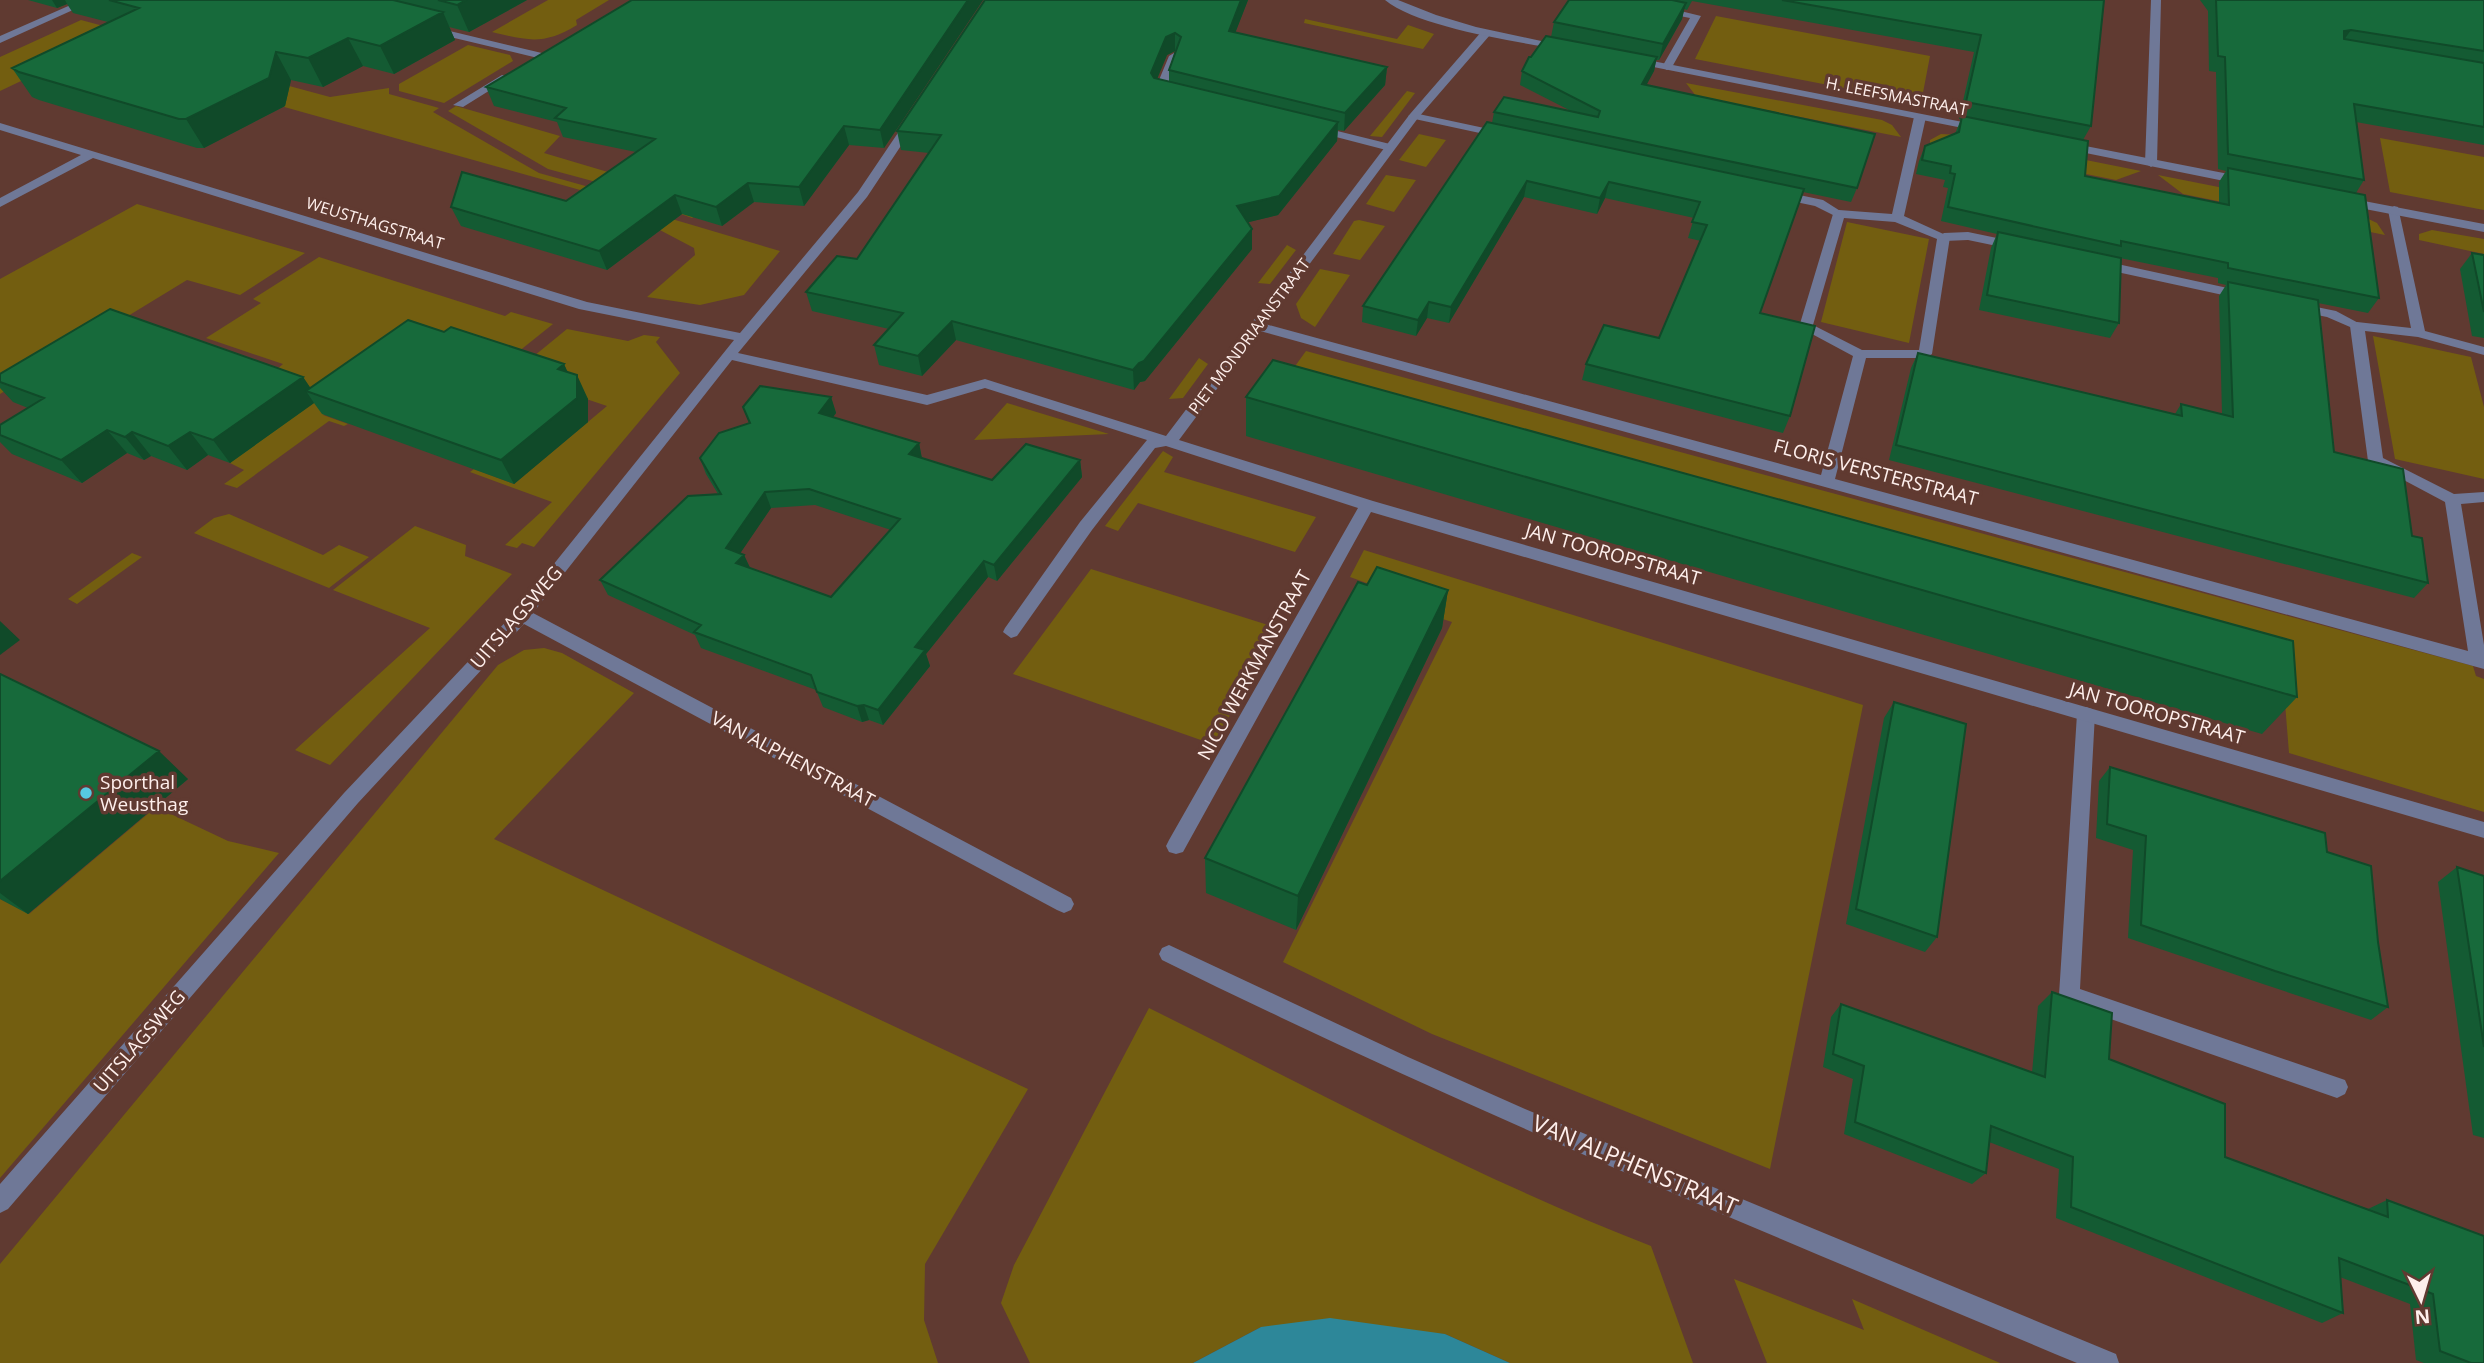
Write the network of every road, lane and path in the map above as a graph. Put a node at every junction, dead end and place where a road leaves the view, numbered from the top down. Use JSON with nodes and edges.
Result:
{"nodes":[{"id":1,"x":90,"y":0,"type":"edge"},
{"id":2,"x":1390,"y":0,"type":"edge"},
{"id":3,"x":1664,"y":0,"type":"edge"},
{"id":4,"x":2156,"y":0,"type":"edge"},
{"id":5,"x":422,"y":27,"type":"edge"},
{"id":6,"x":1486,"y":33,"type":"junction"},
{"id":7,"x":0,"y":40,"type":"edge"},
{"id":8,"x":554,"y":49,"type":"edge"},
{"id":9,"x":1579,"y":50,"type":"edge"},
{"id":10,"x":542,"y":55,"type":"junction"},
{"id":11,"x":1174,"y":56,"type":"edge"},
{"id":12,"x":1616,"y":57,"type":"edge"},
{"id":13,"x":530,"y":63,"type":"edge"},
{"id":14,"x":1667,"y":67,"type":"junction"},
{"id":15,"x":518,"y":70,"type":"edge"},
{"id":16,"x":1187,"y":98,"type":"edge"},
{"id":17,"x":459,"y":105,"type":"dead end"},
{"id":18,"x":916,"y":114,"type":"edge"},
{"id":19,"x":1414,"y":116,"type":"junction"},
{"id":20,"x":1920,"y":117,"type":"junction"},
{"id":21,"x":0,"y":126,"type":"edge"},
{"id":22,"x":1309,"y":128,"type":"edge"},
{"id":23,"x":1993,"y":131,"type":"edge"},
{"id":24,"x":1522,"y":139,"type":"edge"},
{"id":25,"x":2046,"y":142,"type":"edge"},
{"id":26,"x":1390,"y":147,"type":"junction"},
{"id":27,"x":92,"y":154,"type":"junction"},
{"id":28,"x":2151,"y":163,"type":"junction"},
{"id":29,"x":2259,"y":184,"type":"edge"},
{"id":30,"x":1765,"y":191,"type":"edge"},
{"id":31,"x":2326,"y":197,"type":"edge"},
{"id":32,"x":0,"y":203,"type":"edge"},
{"id":33,"x":2394,"y":211,"type":"junction"},
{"id":34,"x":1839,"y":214,"type":"junction"},
{"id":35,"x":1897,"y":218,"type":"junction"},
{"id":36,"x":2484,"y":228,"type":"edge"},
{"id":37,"x":1944,"y":237,"type":"junction"},
{"id":38,"x":2035,"y":250,"type":"edge"},
{"id":39,"x":2089,"y":262,"type":"edge"},
{"id":40,"x":1256,"y":326,"type":"junction"},
{"id":41,"x":2357,"y":326,"type":"junction"},
{"id":42,"x":2419,"y":333,"type":"junction"},
{"id":43,"x":744,"y":338,"type":"junction"},
{"id":44,"x":2484,"y":351,"type":"edge"},
{"id":45,"x":1860,"y":354,"type":"junction"},
{"id":46,"x":729,"y":355,"type":"junction"},
{"id":47,"x":1171,"y":440,"type":"junction"},
{"id":48,"x":1827,"y":480,"type":"junction"},
{"id":49,"x":2484,"y":497,"type":"edge"},
{"id":50,"x":2452,"y":499,"type":"junction"},
{"id":51,"x":1367,"y":505,"type":"junction"},
{"id":52,"x":522,"y":615,"type":"junction"},
{"id":53,"x":1011,"y":632,"type":"dead end"},
{"id":54,"x":2481,"y":661,"type":"edge"},
{"id":55,"x":2086,"y":714,"type":"junction"},
{"id":56,"x":2484,"y":830,"type":"edge"},
{"id":57,"x":1176,"y":846,"type":"dead end"},
{"id":58,"x":1064,"y":904,"type":"dead end"},
{"id":59,"x":1169,"y":954,"type":"dead end"},
{"id":60,"x":2337,"y":1087,"type":"dead end"},
{"id":61,"x":0,"y":1202,"type":"edge"},
{"id":62,"x":2107,"y":1363,"type":"edge"}],
"edges":[{"from":1,"to":7,"type":"street"},
{"from":2,"to":6,"type":"street"},
{"from":3,"to":14,"type":"street"},
{"from":4,"to":28,"type":"street"},
{"from":5,"to":10,"type":"street"},
{"from":6,"to":9,"type":"street"},
{"from":6,"to":19,"type":"street","name":"PIET MONDRIAANSTRAAT"},
{"from":8,"to":10,"type":"street"},
{"from":10,"to":13,"type":"street"},
{"from":11,"to":16,"type":"street"},
{"from":12,"to":14,"type":"street","name":"H. LEEFSMASTRAAT"},
{"from":14,"to":20,"type":"street","name":"H. LEEFSMASTRAAT"},
{"from":15,"to":17,"type":"street"},
{"from":18,"to":43,"type":"street","name":"UITSLAGSWEG"},
{"from":19,"to":24,"type":"street"},
{"from":19,"to":26,"type":"street","name":"PIET MONDRIAANSTRAAT"},
{"from":20,"to":23,"type":"street","name":"H. LEEFSMASTRAAT"},
{"from":20,"to":35,"type":"street"},
{"from":21,"to":27,"type":"street","name":"WEUSTHAGSTRAAT"},
{"from":22,"to":26,"type":"street"},
{"from":25,"to":28,"type":"street"},
{"from":26,"to":40,"type":"street","name":"PIET MONDRIAANSTRAAT"},
{"from":27,"to":32,"type":"street"},
{"from":27,"to":43,"type":"street","name":"WEUSTHAGSTRAAT"},
{"from":28,"to":29,"type":"street"},
{"from":30,"to":34,"type":"street"},
{"from":31,"to":33,"type":"street"},
{"from":33,"to":36,"type":"street"},
{"from":33,"to":42,"type":"street"},
{"from":34,"to":35,"type":"street"},
{"from":34,"to":45,"type":"street"},
{"from":35,"to":37,"type":"street"},
{"from":37,"to":38,"type":"street"},
{"from":37,"to":45,"type":"street"},
{"from":39,"to":41,"type":"street"},
{"from":40,"to":47,"type":"street","name":"PIET MONDRIAANSTRAAT"},
{"from":40,"to":48,"type":"street","name":"FLORIS VERSTERSTRAAT"},
{"from":41,"to":42,"type":"street"},
{"from":41,"to":50,"type":"street"},
{"from":42,"to":44,"type":"street"},
{"from":43,"to":46,"type":"street","name":"UITSLAGSWEG"},
{"from":45,"to":48,"type":"street"},
{"from":46,"to":47,"type":"street","name":"JAN TOOROPSTRAAT"},
{"from":46,"to":52,"type":"street","name":"UITSLAGSWEG"},
{"from":47,"to":51,"type":"street","name":"JAN TOOROPSTRAAT"},
{"from":47,"to":53,"type":"street","name":"PIET MONDRIAANSTRAAT"},
{"from":48,"to":54,"type":"street","name":"FLORIS VERSTERSTRAAT"},
{"from":49,"to":50,"type":"street"},
{"from":50,"to":54,"type":"street"},
{"from":51,"to":55,"type":"street","name":"JAN TOOROPSTRAAT"},
{"from":51,"to":57,"type":"street","name":"NICO WERKMANSTRAAT"},
{"from":52,"to":58,"type":"street","name":"VAN ALPHENSTRAAT"},
{"from":52,"to":61,"type":"street","name":"UITSLAGSWEG"},
{"from":55,"to":56,"type":"street","name":"JAN TOOROPSTRAAT"},
{"from":55,"to":60,"type":"street"},
{"from":59,"to":62,"type":"street","name":"VAN ALPHENSTRAAT"}]}
